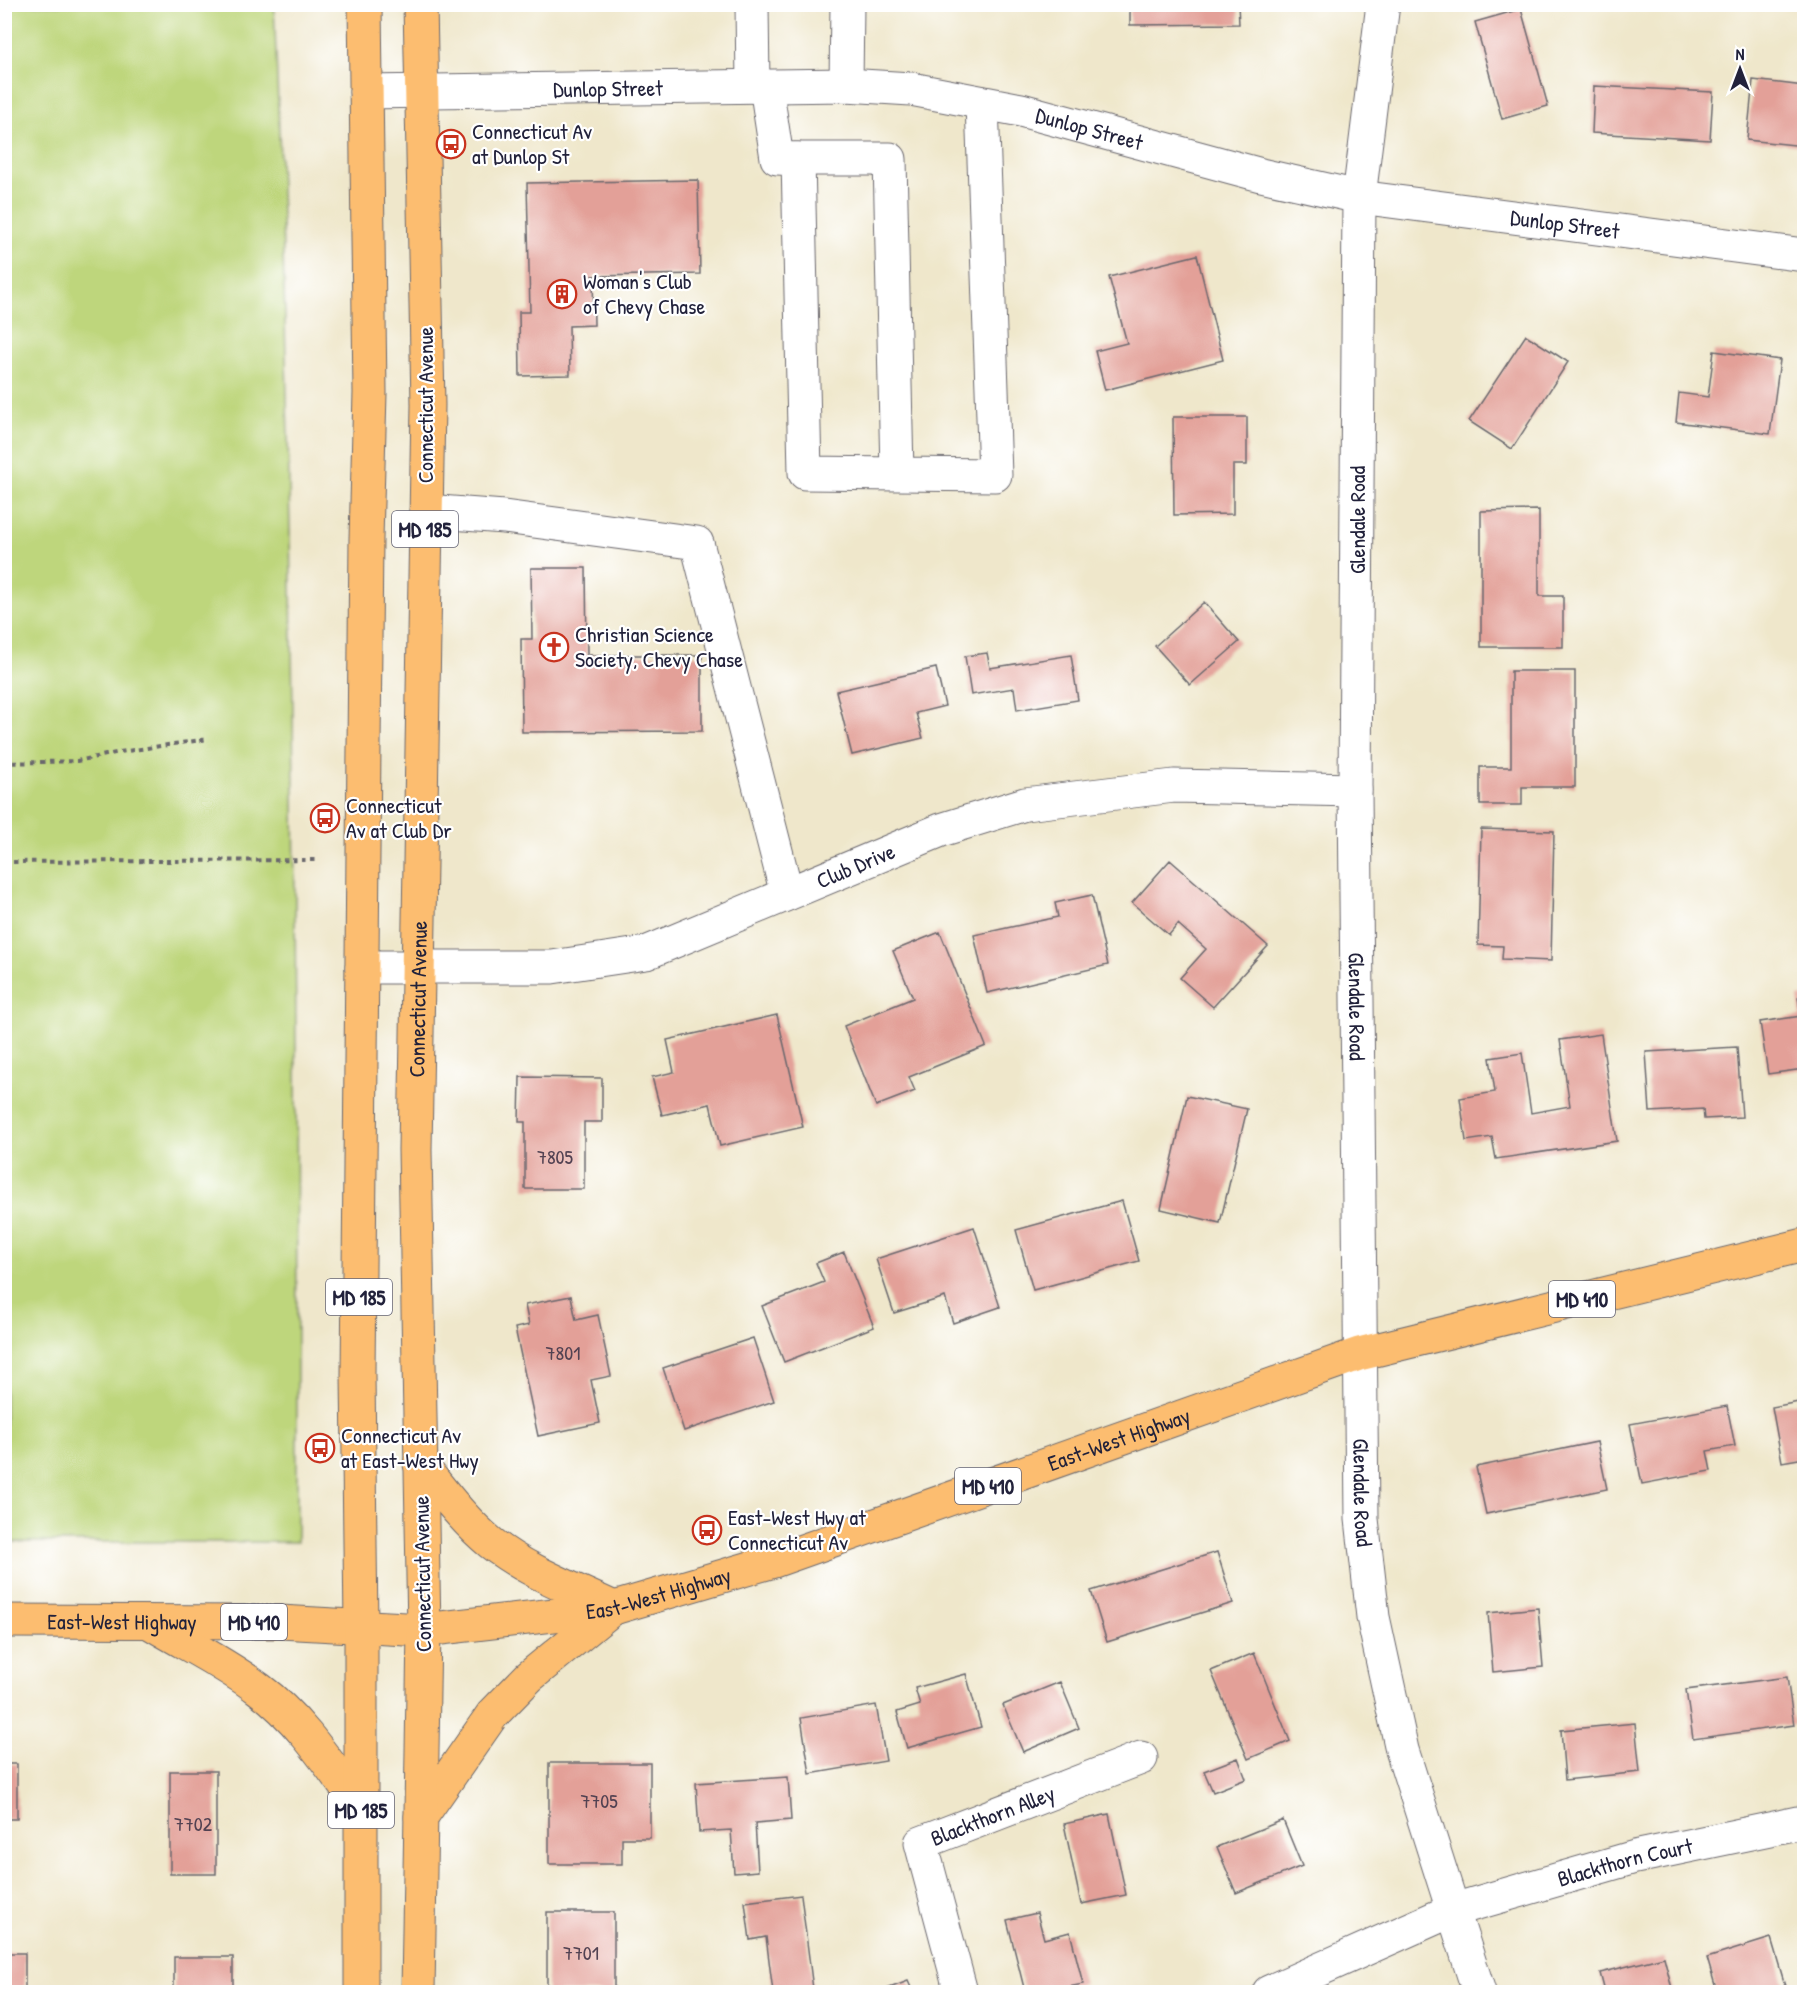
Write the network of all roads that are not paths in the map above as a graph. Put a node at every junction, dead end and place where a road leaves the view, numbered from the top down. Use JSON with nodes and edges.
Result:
{"nodes":[{"id":1,"x":365,"y":4,"type":"edge"},
{"id":2,"x":420,"y":4,"type":"edge"},
{"id":3,"x":752,"y":4,"type":"edge"},
{"id":4,"x":847,"y":4,"type":"edge"},
{"id":5,"x":1383,"y":4,"type":"edge"},
{"id":6,"x":846,"y":85,"type":"junction"},
{"id":7,"x":760,"y":86,"type":"junction"},
{"id":8,"x":366,"y":92,"type":"junction"},
{"id":9,"x":420,"y":92,"type":"junction"},
{"id":10,"x":982,"y":103,"type":"junction"},
{"id":11,"x":798,"y":159,"type":"junction"},
{"id":12,"x":1359,"y":197,"type":"junction"},
{"id":13,"x":1804,"y":255,"type":"edge"},
{"id":14,"x":897,"y":473,"type":"junction"},
{"id":15,"x":426,"y":511,"type":"junction"},
{"id":16,"x":1355,"y":790,"type":"junction"},
{"id":17,"x":787,"y":894,"type":"junction"},
{"id":18,"x":362,"y":967,"type":"junction"},
{"id":19,"x":420,"y":967,"type":"junction"},
{"id":20,"x":1804,"y":1245,"type":"edge"},
{"id":21,"x":1359,"y":1354,"type":"junction"},
{"id":22,"x":420,"y":1464,"type":"junction"},
{"id":23,"x":614,"y":1608,"type":"junction"},
{"id":24,"x":4,"y":1620,"type":"edge"},
{"id":25,"x":147,"y":1621,"type":"junction"},
{"id":26,"x":361,"y":1627,"type":"junction"},
{"id":27,"x":424,"y":1630,"type":"junction"},
{"id":28,"x":1141,"y":1758,"type":"dead end"},
{"id":29,"x":361,"y":1808,"type":"junction"},
{"id":30,"x":421,"y":1817,"type":"junction"},
{"id":31,"x":1798,"y":1822,"type":"dead end"},
{"id":32,"x":1453,"y":1910,"type":"junction"},
{"id":33,"x":361,"y":1992,"type":"edge"},
{"id":34,"x":418,"y":1992,"type":"edge"},
{"id":35,"x":961,"y":1992,"type":"edge"},
{"id":36,"x":1269,"y":1992,"type":"edge"},
{"id":37,"x":1479,"y":1992,"type":"edge"}],
"edges":[{"from":1,"to":8,"type":"main road","number":"MD 185"},
{"from":2,"to":9,"type":"main road","name":"Connecticut Avenue","number":"MD 185"},
{"from":3,"to":7,"type":"street"},
{"from":4,"to":6,"type":"street"},
{"from":5,"to":12,"type":"street","name":"Glendale Road"},
{"from":6,"to":7,"type":"street","name":"Dunlop Street"},
{"from":6,"to":10,"type":"street","name":"Dunlop Street"},
{"from":7,"to":9,"type":"street","name":"Dunlop Street"},
{"from":7,"to":11,"type":"street"},
{"from":8,"to":9,"type":"street","name":"Dunlop Street"},
{"from":8,"to":18,"type":"main road","number":"MD 185"},
{"from":9,"to":15,"type":"main road","name":"Connecticut Avenue","number":"MD 185"},
{"from":10,"to":12,"type":"street","name":"Dunlop Street"},
{"from":10,"to":14,"type":"street"},
{"from":11,"to":14,"type":"street"},
{"from":11,"to":14,"type":"street"},
{"from":12,"to":13,"type":"street","name":"Dunlop Street"},
{"from":12,"to":16,"type":"street","name":"Glendale Road"},
{"from":15,"to":17,"type":"street"},
{"from":15,"to":19,"type":"main road","name":"Connecticut Avenue","number":"MD 185"},
{"from":16,"to":17,"type":"street","name":"Club Drive"},
{"from":16,"to":21,"type":"street","name":"Glendale Road"},
{"from":17,"to":19,"type":"street","name":"Club Drive"},
{"from":18,"to":19,"type":"street","name":"Club Drive"},
{"from":18,"to":26,"type":"main road","number":"MD 185"},
{"from":19,"to":22,"type":"main road","name":"Connecticut Avenue","number":"MD 185"},
{"from":20,"to":21,"type":"main road","name":"East-West Highway","number":"MD 410"},
{"from":21,"to":23,"type":"main road","name":"East-West Highway","number":"MD 410"},
{"from":21,"to":32,"type":"street","name":"Glendale Road"},
{"from":22,"to":23,"type":"main road"},
{"from":22,"to":27,"type":"main road","name":"Connecticut Avenue","number":"MD 185"},
{"from":23,"to":27,"type":"main road","name":"East-West Highway","number":"MD 410"},
{"from":23,"to":30,"type":"main road"},
{"from":24,"to":25,"type":"main road","name":"East-West Highway","number":"MD 410"},
{"from":25,"to":26,"type":"main road","name":"East-West Highway","number":"MD 410"},
{"from":25,"to":29,"type":"main road"},
{"from":26,"to":27,"type":"main road","name":"East-West Highway","number":"MD 410"},
{"from":26,"to":29,"type":"main road","number":"MD 185"},
{"from":27,"to":30,"type":"main road","name":"Connecticut Avenue","number":"MD 185"},
{"from":28,"to":35,"type":"street","name":"Blackthorn Alley"},
{"from":29,"to":33,"type":"main road","number":"MD 185"},
{"from":30,"to":34,"type":"main road","name":"Connecticut Avenue","number":"MD 185"},
{"from":31,"to":32,"type":"street","name":"Blackthorn Court"},
{"from":32,"to":36,"type":"street","name":"Blackthorn Court"},
{"from":32,"to":37,"type":"street","name":"Glendale Road"}]}
